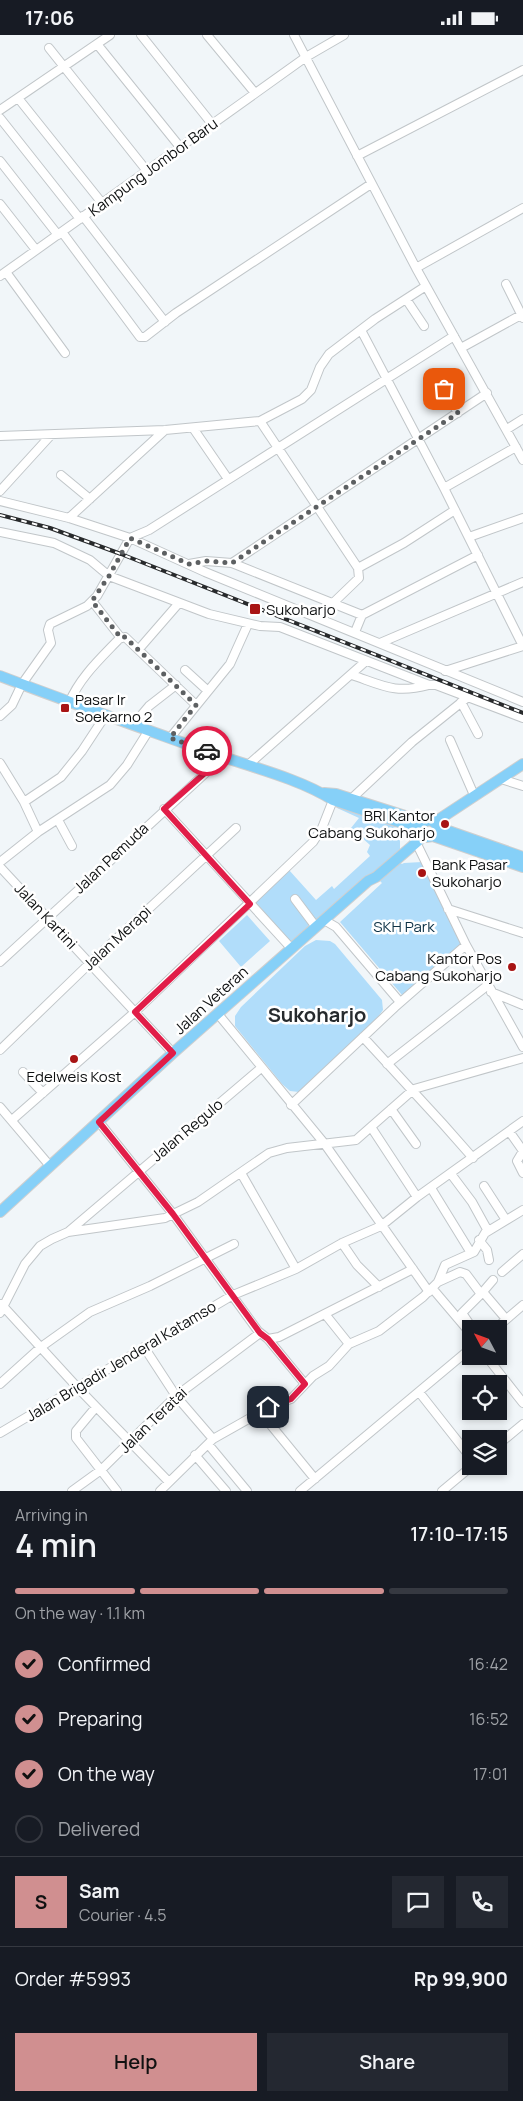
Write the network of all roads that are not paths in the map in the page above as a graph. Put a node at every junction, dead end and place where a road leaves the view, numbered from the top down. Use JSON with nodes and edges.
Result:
{"nodes":[{"id":1,"x":94,"y":35,"type":"edge"},
{"id":2,"x":110,"y":35,"type":"edge"},
{"id":3,"x":141,"y":35,"type":"edge"},
{"id":4,"x":207,"y":35,"type":"edge"},
{"id":5,"x":294,"y":35,"type":"edge"},
{"id":6,"x":344,"y":35,"type":"edge"},
{"id":7,"x":98,"y":43,"type":"junction"},
{"id":8,"x":49,"y":48,"type":"dead end"},
{"id":9,"x":306,"y":57,"type":"junction"},
{"id":10,"x":64,"y":68,"type":"junction"},
{"id":11,"x":523,"y":70,"type":"edge"},
{"id":12,"x":254,"y":93,"type":"junction"},
{"id":13,"x":18,"y":98,"type":"junction"},
{"id":14,"x":0,"y":110,"type":"edge"},
{"id":15,"x":0,"y":118,"type":"edge"},
{"id":16,"x":212,"y":125,"type":"junction"},
{"id":17,"x":180,"y":147,"type":"junction"},
{"id":18,"x":357,"y":156,"type":"junction"},
{"id":19,"x":0,"y":161,"type":"edge"},
{"id":20,"x":147,"y":171,"type":"junction"},
{"id":21,"x":371,"y":184,"type":"junction"},
{"id":22,"x":102,"y":203,"type":"junction"},
{"id":23,"x":0,"y":204,"type":"edge"},
{"id":24,"x":523,"y":208,"type":"edge"},
{"id":25,"x":82,"y":217,"type":"junction"},
{"id":26,"x":60,"y":233,"type":"junction"},
{"id":27,"x":36,"y":250,"type":"junction"},
{"id":28,"x":416,"y":268,"type":"junction"},
{"id":29,"x":3,"y":274,"type":"edge"},
{"id":30,"x":506,"y":285,"type":"dead end"},
{"id":31,"x":426,"y":286,"type":"junction"},
{"id":32,"x":406,"y":299,"type":"junction"},
{"id":33,"x":522,"y":316,"type":"edge"},
{"id":34,"x":165,"y":322,"type":"junction"},
{"id":35,"x":424,"y":326,"type":"dead end"},
{"id":36,"x":360,"y":331,"type":"junction"},
{"id":37,"x":454,"y":336,"type":"junction"},
{"id":38,"x":461,"y":348,"type":"junction"},
{"id":39,"x":65,"y":353,"type":"dead end"},
{"id":40,"x":387,"y":380,"type":"junction"},
{"id":41,"x":441,"y":387,"type":"dead end"},
{"id":42,"x":487,"y":393,"type":"junction"},
{"id":43,"x":458,"y":413,"type":"junction"},
{"id":44,"x":523,"y":419,"type":"edge"},
{"id":45,"x":260,"y":421,"type":"junction"},
{"id":46,"x":193,"y":428,"type":"junction"},
{"id":47,"x":507,"y":429,"type":"junction"},
{"id":48,"x":165,"y":430,"type":"junction"},
{"id":49,"x":52,"y":435,"type":"junction"},
{"id":50,"x":0,"y":436,"type":"edge"},
{"id":51,"x":418,"y":439,"type":"junction"},
{"id":52,"x":278,"y":447,"type":"junction"},
{"id":53,"x":516,"y":447,"type":"junction"},
{"id":54,"x":523,"y":460,"type":"edge"},
{"id":55,"x":61,"y":475,"type":"dead end"},
{"id":56,"x":228,"y":479,"type":"junction"},
{"id":57,"x":444,"y":488,"type":"junction"},
{"id":58,"x":0,"y":491,"type":"edge"},
{"id":59,"x":90,"y":499,"type":"junction"},
{"id":60,"x":0,"y":501,"type":"edge"},
{"id":61,"x":317,"y":507,"type":"junction"},
{"id":62,"x":455,"y":510,"type":"junction"},
{"id":63,"x":69,"y":518,"type":"junction"},
{"id":64,"x":523,"y":518,"type":"edge"},
{"id":65,"x":0,"y":532,"type":"edge"},
{"id":66,"x":469,"y":537,"type":"junction"},
{"id":67,"x":130,"y":538,"type":"junction"},
{"id":68,"x":478,"y":555,"type":"junction"},
{"id":69,"x":206,"y":561,"type":"junction"},
{"id":70,"x":232,"y":563,"type":"junction"},
{"id":71,"x":189,"y":564,"type":"junction"},
{"id":72,"x":358,"y":569,"type":"junction"},
{"id":73,"x":204,"y":572,"type":"junction"},
{"id":74,"x":109,"y":576,"type":"junction"},
{"id":75,"x":523,"y":582,"type":"edge"},
{"id":76,"x":497,"y":593,"type":"junction"},
{"id":77,"x":92,"y":601,"type":"junction"},
{"id":78,"x":179,"y":603,"type":"junction"},
{"id":79,"x":333,"y":603,"type":"junction"},
{"id":80,"x":362,"y":615,"type":"junction"},
{"id":81,"x":248,"y":624,"type":"junction"},
{"id":82,"x":354,"y":632,"type":"junction"},
{"id":83,"x":121,"y":638,"type":"junction"},
{"id":84,"x":380,"y":643,"type":"junction"},
{"id":85,"x":523,"y":646,"type":"edge"},
{"id":86,"x":139,"y":649,"type":"junction"},
{"id":87,"x":366,"y":661,"type":"junction"},
{"id":88,"x":185,"y":670,"type":"dead end"},
{"id":89,"x":445,"y":671,"type":"junction"},
{"id":90,"x":352,"y":675,"type":"junction"},
{"id":91,"x":0,"y":676,"type":"edge"},
{"id":92,"x":22,"y":684,"type":"junction"},
{"id":93,"x":176,"y":685,"type":"junction"},
{"id":94,"x":429,"y":685,"type":"junction"},
{"id":95,"x":208,"y":691,"type":"junction"},
{"id":96,"x":468,"y":697,"type":"junction"},
{"id":97,"x":461,"y":702,"type":"junction"},
{"id":98,"x":523,"y":702,"type":"edge"},
{"id":99,"x":69,"y":703,"type":"junction"},
{"id":100,"x":196,"y":705,"type":"junction"},
{"id":101,"x":0,"y":716,"type":"edge"},
{"id":102,"x":105,"y":716,"type":"junction"},
{"id":103,"x":523,"y":718,"type":"edge"},
{"id":104,"x":133,"y":725,"type":"junction"},
{"id":105,"x":149,"y":730,"type":"junction"},
{"id":106,"x":478,"y":734,"type":"dead end"},
{"id":107,"x":170,"y":738,"type":"junction"},
{"id":108,"x":450,"y":740,"type":"dead end"},
{"id":109,"x":223,"y":757,"type":"junction"},
{"id":110,"x":0,"y":763,"type":"edge"},
{"id":111,"x":523,"y":764,"type":"edge"},
{"id":112,"x":248,"y":765,"type":"junction"},
{"id":113,"x":501,"y":779,"type":"junction"},
{"id":114,"x":523,"y":787,"type":"edge"},
{"id":115,"x":474,"y":795,"type":"junction"},
{"id":116,"x":335,"y":797,"type":"junction"},
{"id":117,"x":348,"y":801,"type":"junction"},
{"id":118,"x":24,"y":802,"type":"junction"},
{"id":119,"x":164,"y":809,"type":"junction"},
{"id":120,"x":58,"y":820,"type":"junction"},
{"id":121,"x":236,"y":828,"type":"dead end"},
{"id":122,"x":425,"y":831,"type":"junction"},
{"id":123,"x":38,"y":832,"type":"junction"},
{"id":124,"x":72,"y":846,"type":"dead end"},
{"id":125,"x":206,"y":856,"type":"junction"},
{"id":126,"x":523,"y":857,"type":"edge"},
{"id":127,"x":0,"y":862,"type":"edge"},
{"id":128,"x":0,"y":867,"type":"edge"},
{"id":129,"x":523,"y":867,"type":"edge"},
{"id":130,"x":295,"y":899,"type":"dead end"},
{"id":131,"x":250,"y":904,"type":"junction"},
{"id":132,"x":448,"y":909,"type":"junction"},
{"id":133,"x":47,"y":917,"type":"junction"},
{"id":134,"x":327,"y":917,"type":"junction"},
{"id":135,"x":316,"y":927,"type":"junction"},
{"id":136,"x":523,"y":933,"type":"edge"},
{"id":137,"x":466,"y":945,"type":"junction"},
{"id":138,"x":291,"y":949,"type":"junction"},
{"id":139,"x":0,"y":962,"type":"edge"},
{"id":140,"x":89,"y":964,"type":"junction"},
{"id":141,"x":490,"y":989,"type":"junction"},
{"id":142,"x":400,"y":1003,"type":"junction"},
{"id":143,"x":523,"y":1005,"type":"edge"},
{"id":144,"x":135,"y":1012,"type":"junction"},
{"id":145,"x":218,"y":1015,"type":"junction"},
{"id":146,"x":363,"y":1037,"type":"junction"},
{"id":147,"x":523,"y":1047,"type":"edge"},
{"id":148,"x":0,"y":1050,"type":"edge"},
{"id":149,"x":173,"y":1053,"type":"junction"},
{"id":150,"x":523,"y":1058,"type":"edge"},
{"id":151,"x":387,"y":1064,"type":"junction"},
{"id":152,"x":261,"y":1068,"type":"junction"},
{"id":153,"x":23,"y":1072,"type":"dead end"},
{"id":154,"x":411,"y":1091,"type":"junction"},
{"id":155,"x":43,"y":1093,"type":"junction"},
{"id":156,"x":291,"y":1105,"type":"junction"},
{"id":157,"x":0,"y":1107,"type":"edge"},
{"id":158,"x":390,"y":1109,"type":"junction"},
{"id":159,"x":12,"y":1120,"type":"junction"},
{"id":160,"x":523,"y":1121,"type":"edge"},
{"id":161,"x":99,"y":1122,"type":"junction"},
{"id":162,"x":371,"y":1127,"type":"junction"},
{"id":163,"x":509,"y":1131,"type":"junction"},
{"id":164,"x":324,"y":1143,"type":"junction"},
{"id":165,"x":416,"y":1145,"type":"dead end"},
{"id":166,"x":473,"y":1159,"type":"junction"},
{"id":167,"x":50,"y":1167,"type":"junction"},
{"id":168,"x":138,"y":1171,"type":"junction"},
{"id":169,"x":241,"y":1173,"type":"junction"},
{"id":170,"x":523,"y":1173,"type":"edge"},
{"id":171,"x":451,"y":1174,"type":"junction"},
{"id":172,"x":484,"y":1186,"type":"dead end"},
{"id":173,"x":431,"y":1188,"type":"junction"},
{"id":174,"x":417,"y":1197,"type":"junction"},
{"id":175,"x":523,"y":1211,"type":"edge"},
{"id":176,"x":0,"y":1212,"type":"edge"},
{"id":177,"x":173,"y":1214,"type":"junction"},
{"id":178,"x":506,"y":1220,"type":"junction"},
{"id":179,"x":381,"y":1226,"type":"junction"},
{"id":180,"x":488,"y":1231,"type":"junction"},
{"id":181,"x":68,"y":1233,"type":"junction"},
{"id":182,"x":480,"y":1239,"type":"junction"},
{"id":183,"x":342,"y":1243,"type":"junction"},
{"id":184,"x":234,"y":1244,"type":"dead end"},
{"id":185,"x":472,"y":1253,"type":"junction"},
{"id":186,"x":523,"y":1254,"type":"edge"},
{"id":187,"x":206,"y":1259,"type":"junction"},
{"id":188,"x":489,"y":1260,"type":"dead end"},
{"id":189,"x":296,"y":1269,"type":"junction"},
{"id":190,"x":412,"y":1269,"type":"junction"},
{"id":191,"x":502,"y":1272,"type":"dead end"},
{"id":192,"x":494,"y":1280,"type":"dead end"},
{"id":193,"x":379,"y":1287,"type":"junction"},
{"id":194,"x":433,"y":1287,"type":"junction"},
{"id":195,"x":482,"y":1293,"type":"junction"},
{"id":196,"x":233,"y":1295,"type":"junction"},
{"id":197,"x":523,"y":1305,"type":"edge"},
{"id":198,"x":1,"y":1307,"type":"edge"},
{"id":199,"x":325,"y":1314,"type":"junction"},
{"id":200,"x":506,"y":1319,"type":"joint"},
{"id":201,"x":467,"y":1320,"type":"edge"},
{"id":202,"x":462,"y":1323,"type":"edge"},
{"id":203,"x":260,"y":1333,"type":"junction"},
{"id":204,"x":268,"y":1339,"type":"junction"},
{"id":205,"x":349,"y":1345,"type":"junction"},
{"id":206,"x":41,"y":1347,"type":"junction"},
{"id":207,"x":144,"y":1347,"type":"junction"},
{"id":208,"x":462,"y":1356,"type":"edge"},
{"id":209,"x":493,"y":1365,"type":"edge"},
{"id":210,"x":0,"y":1384,"type":"edge"},
{"id":211,"x":305,"y":1384,"type":"junction"},
{"id":212,"x":76,"y":1387,"type":"junction"},
{"id":213,"x":419,"y":1392,"type":"junction"},
{"id":214,"x":176,"y":1396,"type":"junction"},
{"id":215,"x":523,"y":1403,"type":"edge"},
{"id":216,"x":96,"y":1407,"type":"junction"},
{"id":217,"x":261,"y":1413,"type":"junction"},
{"id":218,"x":523,"y":1424,"type":"edge"},
{"id":219,"x":0,"y":1433,"type":"edge"},
{"id":220,"x":507,"y":1437,"type":"edge"},
{"id":221,"x":211,"y":1441,"type":"junction"},
{"id":222,"x":130,"y":1442,"type":"junction"},
{"id":223,"x":462,"y":1447,"type":"edge"},
{"id":224,"x":196,"y":1455,"type":"junction"},
{"id":225,"x":102,"y":1470,"type":"junction"},
{"id":226,"x":462,"y":1474,"type":"edge"},
{"id":227,"x":315,"y":1479,"type":"junction"},
{"id":228,"x":169,"y":1482,"type":"junction"},
{"id":229,"x":72,"y":1491,"type":"edge"},
{"id":230,"x":117,"y":1491,"type":"edge"},
{"id":231,"x":160,"y":1491,"type":"edge"},
{"id":232,"x":226,"y":1491,"type":"edge"},
{"id":233,"x":247,"y":1491,"type":"edge"},
{"id":234,"x":300,"y":1491,"type":"edge"},
{"id":235,"x":442,"y":1491,"type":"edge"}],
"edges":[{"from":1,"to":7,"type":"street"},
{"from":2,"to":7,"type":"street"},
{"from":3,"to":16,"type":"street"},
{"from":4,"to":12,"type":"street"},
{"from":5,"to":9,"type":"street"},
{"from":6,"to":9,"type":"street","name":"Kampung Jombor Baru"},
{"from":7,"to":10,"type":"street"},
{"from":7,"to":17,"type":"street"},
{"from":8,"to":10,"type":"street"},
{"from":9,"to":12,"type":"street","name":"Kampung Jombor Baru"},
{"from":9,"to":18,"type":"street"},
{"from":10,"to":13,"type":"street"},
{"from":10,"to":20,"type":"street"},
{"from":11,"to":18,"type":"street"},
{"from":12,"to":16,"type":"street","name":"Kampung Jombor Baru"},
{"from":13,"to":14,"type":"street"},
{"from":13,"to":22,"type":"street"},
{"from":15,"to":25,"type":"street"},
{"from":16,"to":17,"type":"street","name":"Kampung Jombor Baru"},
{"from":17,"to":20,"type":"street","name":"Kampung Jombor Baru"},
{"from":18,"to":21,"type":"street"},
{"from":19,"to":26,"type":"street"},
{"from":20,"to":22,"type":"street","name":"Kampung Jombor Baru"},
{"from":21,"to":28,"type":"street"},
{"from":21,"to":34,"type":"street"},
{"from":22,"to":25,"type":"street","name":"Kampung Jombor Baru"},
{"from":23,"to":27,"type":"street"},
{"from":24,"to":28,"type":"street"},
{"from":25,"to":26,"type":"street","name":"Kampung Jombor Baru"},
{"from":25,"to":34,"type":"street"},
{"from":26,"to":27,"type":"street","name":"Kampung Jombor Baru"},
{"from":26,"to":34,"type":"street"},
{"from":27,"to":29,"type":"street","name":"Kampung Jombor Baru"},
{"from":28,"to":31,"type":"street"},
{"from":29,"to":39,"type":"street"},
{"from":30,"to":33,"type":"street"},
{"from":31,"to":32,"type":"street"},
{"from":31,"to":37,"type":"street"},
{"from":32,"to":35,"type":"street"},
{"from":32,"to":36,"type":"street"},
{"from":33,"to":38,"type":"street"},
{"from":36,"to":40,"type":"street"},
{"from":36,"to":45,"type":"street"},
{"from":37,"to":38,"type":"street"},
{"from":37,"to":40,"type":"street"},
{"from":38,"to":42,"type":"street"},
{"from":40,"to":51,"type":"street"},
{"from":40,"to":52,"type":"street"},
{"from":41,"to":43,"type":"street"},
{"from":42,"to":43,"type":"street"},
{"from":42,"to":47,"type":"street"},
{"from":43,"to":51,"type":"street"},
{"from":44,"to":47,"type":"street"},
{"from":45,"to":46,"type":"street"},
{"from":45,"to":52,"type":"street"},
{"from":46,"to":48,"type":"street"},
{"from":46,"to":56,"type":"street"},
{"from":47,"to":53,"type":"street"},
{"from":48,"to":49,"type":"street"},
{"from":48,"to":59,"type":"street"},
{"from":49,"to":50,"type":"street"},
{"from":49,"to":58,"type":"street"},
{"from":51,"to":57,"type":"street"},
{"from":51,"to":61,"type":"street"},
{"from":52,"to":56,"type":"street"},
{"from":52,"to":61,"type":"street"},
{"from":53,"to":54,"type":"street"},
{"from":53,"to":57,"type":"street"},
{"from":55,"to":59,"type":"street"},
{"from":56,"to":67,"type":"street"},
{"from":57,"to":62,"type":"street"},
{"from":59,"to":63,"type":"street"},
{"from":60,"to":63,"type":"street"},
{"from":61,"to":70,"type":"street"},
{"from":61,"to":72,"type":"street"},
{"from":62,"to":66,"type":"street"},
{"from":62,"to":72,"type":"street"},
{"from":63,"to":67,"type":"street"},
{"from":64,"to":66,"type":"street"},
{"from":65,"to":74,"type":"street"},
{"from":66,"to":68,"type":"street"},
{"from":67,"to":71,"type":"street"},
{"from":67,"to":74,"type":"street"},
{"from":68,"to":76,"type":"street"},
{"from":68,"to":80,"type":"street"},
{"from":69,"to":70,"type":"street"},
{"from":69,"to":71,"type":"street"},
{"from":69,"to":73,"type":"street"},
{"from":70,"to":79,"type":"street"},
{"from":71,"to":73,"type":"street"},
{"from":72,"to":79,"type":"street"},
{"from":73,"to":82,"type":"street"},
{"from":74,"to":77,"type":"street"},
{"from":74,"to":78,"type":"street"},
{"from":75,"to":76,"type":"street"},
{"from":76,"to":84,"type":"street"},
{"from":76,"to":85,"type":"street"},
{"from":77,"to":83,"type":"street"},
{"from":77,"to":92,"type":"street"},
{"from":78,"to":81,"type":"street"},
{"from":78,"to":86,"type":"street"},
{"from":79,"to":80,"type":"street"},
{"from":80,"to":82,"type":"street"},
{"from":81,"to":87,"type":"street"},
{"from":81,"to":95,"type":"street"},
{"from":82,"to":84,"type":"street"},
{"from":83,"to":86,"type":"street"},
{"from":83,"to":99,"type":"street"},
{"from":84,"to":89,"type":"street"},
{"from":85,"to":89,"type":"street"},
{"from":86,"to":93,"type":"street"},
{"from":87,"to":90,"type":"street"},
{"from":87,"to":94,"type":"street"},
{"from":88,"to":95,"type":"street"},
{"from":89,"to":98,"type":"street"},
{"from":90,"to":94,"type":"street"},
{"from":90,"to":112,"type":"street"},
{"from":91,"to":92,"type":"main road"},
{"from":92,"to":99,"type":"main road"},
{"from":92,"to":101,"type":"street"},
{"from":93,"to":100,"type":"street"},
{"from":93,"to":104,"type":"street"},
{"from":94,"to":96,"type":"street"},
{"from":95,"to":100,"type":"street"},
{"from":96,"to":97,"type":"street"},
{"from":96,"to":103,"type":"street"},
{"from":97,"to":106,"type":"street"},
{"from":97,"to":117,"type":"street"},
{"from":99,"to":102,"type":"main road"},
{"from":100,"to":107,"type":"street"},
{"from":102,"to":104,"type":"main road"},
{"from":102,"to":118,"type":"street"},
{"from":104,"to":105,"type":"main road"},
{"from":105,"to":107,"type":"main road"},
{"from":105,"to":120,"type":"street"},
{"from":107,"to":109,"type":"main road"},
{"from":108,"to":115,"type":"street"},
{"from":109,"to":112,"type":"main road"},
{"from":109,"to":119,"type":"street","name":"Jalan Pemuda"},
{"from":110,"to":118,"type":"street"},
{"from":111,"to":113,"type":"main road","name":"Jalan Veteran"},
{"from":112,"to":116,"type":"main road"},
{"from":113,"to":114,"type":"street"},
{"from":113,"to":115,"type":"main road","name":"Jalan Veteran"},
{"from":115,"to":122,"type":"main road","name":"Jalan Veteran"},
{"from":116,"to":117,"type":"main road"},
{"from":116,"to":131,"type":"street"},
{"from":117,"to":122,"type":"main road"},
{"from":118,"to":123,"type":"street"},
{"from":119,"to":125,"type":"street"},
{"from":119,"to":133,"type":"street","name":"Jalan Pemuda"},
{"from":120,"to":123,"type":"street"},
{"from":120,"to":124,"type":"street"},
{"from":121,"to":125,"type":"street","name":"Jalan Merapi"},
{"from":122,"to":126,"type":"main road"},
{"from":122,"to":129,"type":"main road"},
{"from":122,"to":132,"type":"street"},
{"from":122,"to":134,"type":"main road","name":"Jalan Veteran"},
{"from":123,"to":127,"type":"street"},
{"from":125,"to":131,"type":"street"},
{"from":125,"to":140,"type":"street","name":"Jalan Merapi"},
{"from":128,"to":133,"type":"street","name":"Jalan Kartini"},
{"from":130,"to":135,"type":"street"},
{"from":131,"to":138,"type":"street"},
{"from":131,"to":144,"type":"street"},
{"from":132,"to":136,"type":"street"},
{"from":132,"to":137,"type":"street"},
{"from":133,"to":139,"type":"street","name":"Jalan Pemuda"},
{"from":133,"to":140,"type":"street","name":"Jalan Kartini"},
{"from":134,"to":135,"type":"main road","name":"Jalan Veteran"},
{"from":134,"to":142,"type":"street"},
{"from":135,"to":138,"type":"main road","name":"Jalan Veteran"},
{"from":137,"to":141,"type":"street"},
{"from":137,"to":142,"type":"street"},
{"from":138,"to":145,"type":"main road","name":"Jalan Veteran"},
{"from":140,"to":144,"type":"street","name":"Jalan Kartini"},
{"from":140,"to":148,"type":"street","name":"Jalan Merapi"},
{"from":141,"to":143,"type":"street"},
{"from":141,"to":147,"type":"street"},
{"from":141,"to":151,"type":"street"},
{"from":142,"to":146,"type":"street"},
{"from":144,"to":149,"type":"street","name":"Jalan Kartini"},
{"from":144,"to":155,"type":"street"},
{"from":145,"to":149,"type":"main road","name":"Jalan Veteran"},
{"from":145,"to":152,"type":"street"},
{"from":146,"to":151,"type":"street"},
{"from":146,"to":156,"type":"street"},
{"from":149,"to":161,"type":"main road","name":"Jalan Veteran"},
{"from":150,"to":154,"type":"street"},
{"from":151,"to":154,"type":"street"},
{"from":152,"to":156,"type":"street"},
{"from":152,"to":168,"type":"street","name":"Jalan Regulo"},
{"from":153,"to":155,"type":"street"},
{"from":154,"to":158,"type":"street"},
{"from":154,"to":166,"type":"street"},
{"from":155,"to":159,"type":"street"},
{"from":156,"to":164,"type":"street"},
{"from":157,"to":159,"type":"street"},
{"from":158,"to":162,"type":"street"},
{"from":158,"to":165,"type":"street"},
{"from":159,"to":167,"type":"street"},
{"from":160,"to":163,"type":"street","name":"Jalan Brigadir Jenderal Katamso"},
{"from":161,"to":167,"type":"main road","name":"Jalan Veteran"},
{"from":161,"to":168,"type":"street"},
{"from":162,"to":164,"type":"street"},
{"from":162,"to":174,"type":"street"},
{"from":163,"to":166,"type":"street","name":"Jalan Brigadir Jenderal Katamso"},
{"from":163,"to":170,"type":"street"},
{"from":164,"to":169,"type":"street"},
{"from":164,"to":179,"type":"street"},
{"from":166,"to":171,"type":"street","name":"Jalan Brigadir Jenderal Katamso"},
{"from":167,"to":176,"type":"main road","name":"Jalan Veteran"},
{"from":168,"to":177,"type":"street"},
{"from":168,"to":181,"type":"street","name":"Jalan Regulo"},
{"from":169,"to":177,"type":"street"},
{"from":169,"to":189,"type":"street"},
{"from":171,"to":173,"type":"street","name":"Jalan Brigadir Jenderal Katamso"},
{"from":171,"to":180,"type":"street"},
{"from":172,"to":178,"type":"street"},
{"from":173,"to":174,"type":"street","name":"Jalan Brigadir Jenderal Katamso"},
{"from":173,"to":185,"type":"street"},
{"from":174,"to":179,"type":"street","name":"Jalan Brigadir Jenderal Katamso"},
{"from":175,"to":178,"type":"street"},
{"from":177,"to":181,"type":"street"},
{"from":177,"to":187,"type":"street"},
{"from":178,"to":180,"type":"street"},
{"from":179,"to":183,"type":"street","name":"Jalan Brigadir Jenderal Katamso"},
{"from":179,"to":190,"type":"street"},
{"from":180,"to":182,"type":"street"},
{"from":181,"to":198,"type":"street"},
{"from":182,"to":185,"type":"street"},
{"from":182,"to":188,"type":"street"},
{"from":183,"to":189,"type":"street","name":"Jalan Brigadir Jenderal Katamso"},
{"from":183,"to":193,"type":"street"},
{"from":184,"to":187,"type":"street"},
{"from":185,"to":194,"type":"street"},
{"from":186,"to":191,"type":"street"},
{"from":187,"to":196,"type":"street"},
{"from":187,"to":206,"type":"street"},
{"from":189,"to":196,"type":"street","name":"Jalan Brigadir Jenderal Katamso"},
{"from":190,"to":193,"type":"street"},
{"from":190,"to":194,"type":"street"},
{"from":192,"to":195,"type":"street"},
{"from":193,"to":199,"type":"street"},
{"from":194,"to":195,"type":"street"},
{"from":194,"to":202,"type":"street"},
{"from":194,"to":205,"type":"street"},
{"from":195,"to":200,"type":"street"},
{"from":195,"to":201,"type":"street"},
{"from":196,"to":203,"type":"street"},
{"from":196,"to":207,"type":"street","name":"Jalan Brigadir Jenderal Katamso"},
{"from":197,"to":200,"type":"street"},
{"from":198,"to":206,"type":"street"},
{"from":199,"to":204,"type":"street"},
{"from":199,"to":205,"type":"street"},
{"from":203,"to":204,"type":"street"},
{"from":203,"to":214,"type":"street","name":"Jalan Teratai"},
{"from":204,"to":211,"type":"street"},
{"from":205,"to":211,"type":"street"},
{"from":206,"to":210,"type":"street"},
{"from":206,"to":212,"type":"street"},
{"from":207,"to":212,"type":"street","name":"Jalan Brigadir Jenderal Katamso"},
{"from":207,"to":214,"type":"street"},
{"from":208,"to":213,"type":"street"},
{"from":209,"to":215,"type":"street"},
{"from":211,"to":217,"type":"street"},
{"from":212,"to":216,"type":"street"},
{"from":212,"to":219,"type":"street","name":"Jalan Brigadir Jenderal Katamso"},
{"from":213,"to":223,"type":"street"},
{"from":213,"to":227,"type":"street"},
{"from":214,"to":221,"type":"street"},
{"from":214,"to":222,"type":"street","name":"Jalan Teratai"},
{"from":216,"to":222,"type":"street"},
{"from":216,"to":225,"type":"street"},
{"from":217,"to":221,"type":"street"},
{"from":217,"to":227,"type":"street"},
{"from":218,"to":220,"type":"street"},
{"from":221,"to":224,"type":"street"},
{"from":221,"to":233,"type":"street"},
{"from":222,"to":225,"type":"street","name":"Jalan Teratai"},
{"from":222,"to":228,"type":"street"},
{"from":224,"to":228,"type":"street"},
{"from":224,"to":232,"type":"street"},
{"from":225,"to":229,"type":"street","name":"Jalan Teratai"},
{"from":225,"to":230,"type":"street"},
{"from":226,"to":235,"type":"street"},
{"from":227,"to":234,"type":"street"},
{"from":228,"to":231,"type":"street"}]}
